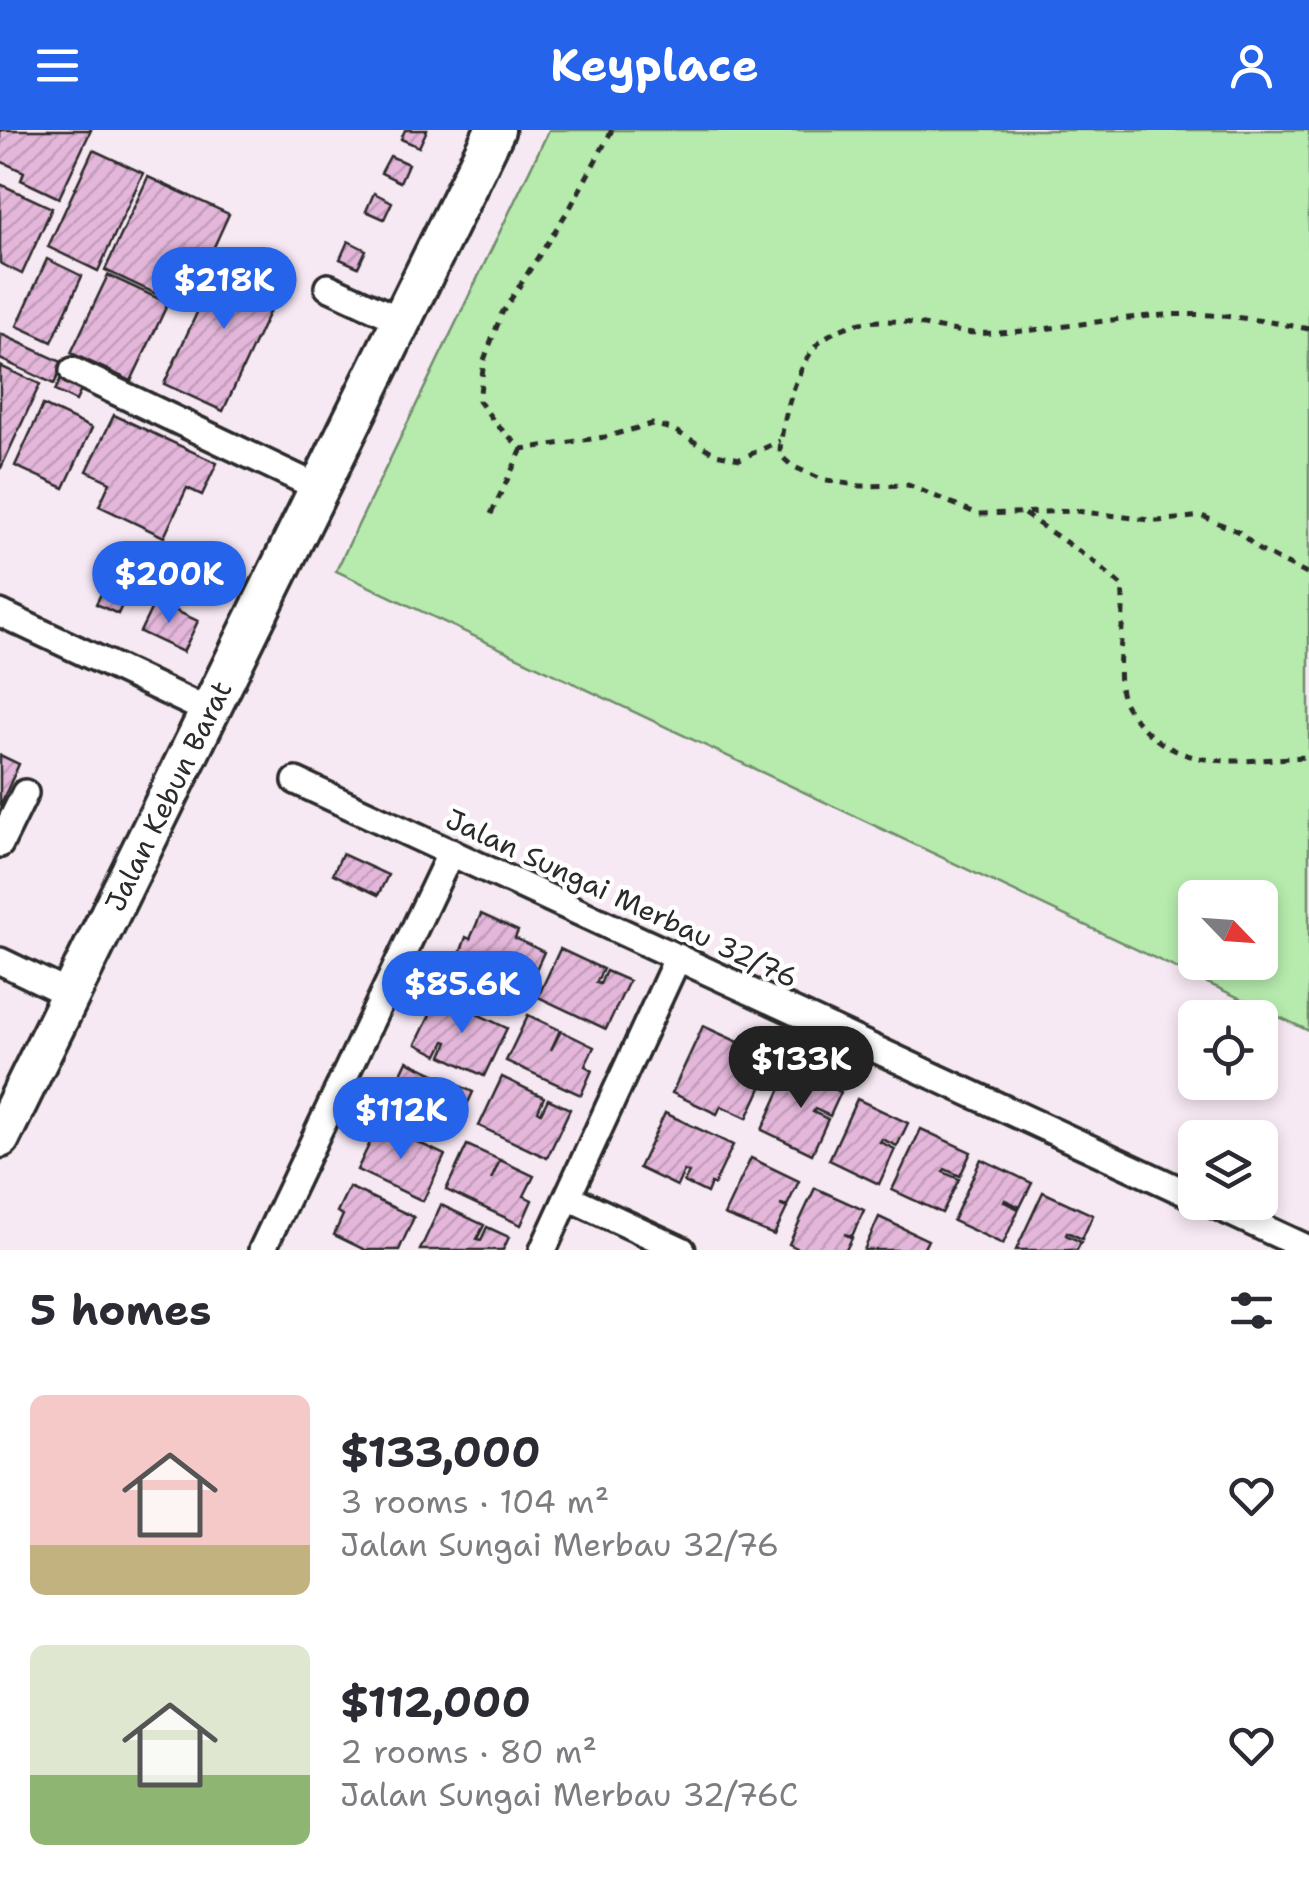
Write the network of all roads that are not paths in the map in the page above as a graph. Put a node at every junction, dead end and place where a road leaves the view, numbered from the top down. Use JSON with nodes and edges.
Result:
{"nodes":[{"id":1,"x":495,"y":130,"type":"edge"},
{"id":2,"x":328,"y":287,"type":"dead end"},
{"id":3,"x":400,"y":320,"type":"junction"},
{"id":4,"x":72,"y":371,"type":"dead end"},
{"id":5,"x":319,"y":488,"type":"junction"},
{"id":6,"x":0,"y":613,"type":"edge"},
{"id":7,"x":208,"y":711,"type":"junction"},
{"id":8,"x":296,"y":780,"type":"dead end"},
{"id":9,"x":25,"y":793,"type":"dead end"},
{"id":10,"x":0,"y":842,"type":"edge"},
{"id":11,"x":451,"y":852,"type":"junction"},
{"id":12,"x":678,"y":957,"type":"junction"},
{"id":13,"x":0,"y":961,"type":"edge"},
{"id":14,"x":71,"y":995,"type":"junction"},
{"id":15,"x":0,"y":1138,"type":"edge"},
{"id":16,"x":1178,"y":1188,"type":"edge"},
{"id":17,"x":568,"y":1197,"type":"junction"},
{"id":18,"x":1246,"y":1220,"type":"edge"},
{"id":19,"x":262,"y":1250,"type":"edge"},
{"id":20,"x":543,"y":1250,"type":"edge"},
{"id":21,"x":682,"y":1250,"type":"edge"},
{"id":22,"x":1309,"y":1250,"type":"edge"}],
"edges":[{"from":1,"to":3,"type":"main road","name":"Jalan Kebun Barat"},
{"from":2,"to":3,"type":"street"},
{"from":3,"to":5,"type":"main road","name":"Jalan Kebun Barat"},
{"from":4,"to":5,"type":"street"},
{"from":5,"to":7,"type":"main road","name":"Jalan Kebun Barat"},
{"from":6,"to":7,"type":"street"},
{"from":7,"to":14,"type":"main road","name":"Jalan Kebun Barat"},
{"from":8,"to":11,"type":"street","name":"Jalan Sungai Merbau 32/76"},
{"from":9,"to":10,"type":"street"},
{"from":11,"to":12,"type":"street","name":"Jalan Sungai Merbau 32/76"},
{"from":11,"to":19,"type":"street"},
{"from":12,"to":16,"type":"street","name":"Jalan Sungai Merbau 32/76"},
{"from":12,"to":17,"type":"street"},
{"from":13,"to":14,"type":"street"},
{"from":14,"to":15,"type":"main road","name":"Jalan Kebun Barat"},
{"from":17,"to":20,"type":"street"},
{"from":17,"to":21,"type":"street"},
{"from":18,"to":22,"type":"street"}]}
